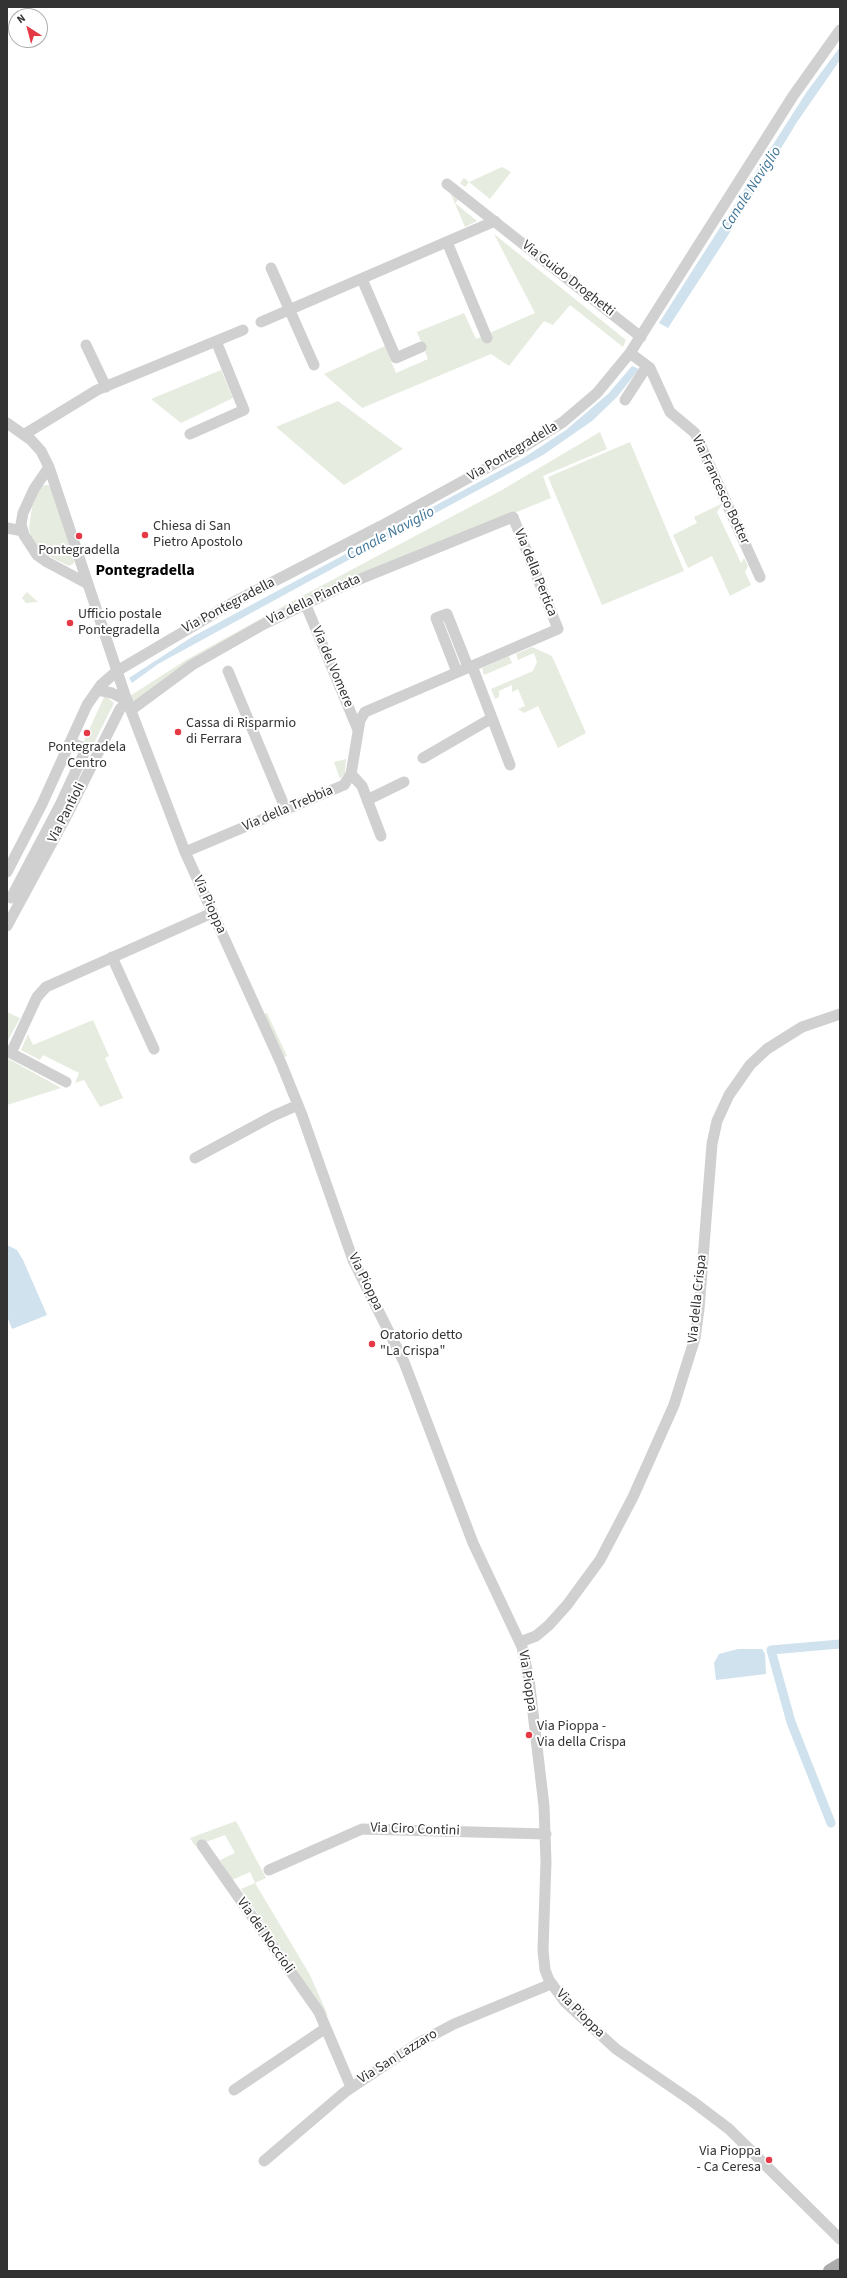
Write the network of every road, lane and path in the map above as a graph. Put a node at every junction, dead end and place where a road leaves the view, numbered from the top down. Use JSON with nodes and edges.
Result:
{"nodes":[{"id":1,"x":840,"y":30,"type":"edge"},
{"id":2,"x":447,"y":184,"type":"dead end"},
{"id":3,"x":494,"y":222,"type":"junction"},
{"id":4,"x":447,"y":242,"type":"junction"},
{"id":5,"x":271,"y":268,"type":"dead end"},
{"id":6,"x":362,"y":279,"type":"junction"},
{"id":7,"x":290,"y":309,"type":"junction"},
{"id":8,"x":261,"y":322,"type":"dead end"},
{"id":9,"x":242,"y":330,"type":"dead end"},
{"id":10,"x":641,"y":337,"type":"junction"},
{"id":11,"x":487,"y":338,"type":"dead end"},
{"id":12,"x":216,"y":341,"type":"junction"},
{"id":13,"x":86,"y":345,"type":"dead end"},
{"id":14,"x":421,"y":347,"type":"dead end"},
{"id":15,"x":630,"y":353,"type":"junction"},
{"id":16,"x":314,"y":365,"type":"dead end"},
{"id":17,"x":647,"y":366,"type":"junction"},
{"id":18,"x":106,"y":387,"type":"junction"},
{"id":19,"x":625,"y":400,"type":"dead end"},
{"id":20,"x":7,"y":423,"type":"edge"},
{"id":21,"x":25,"y":434,"type":"junction"},
{"id":22,"x":190,"y":434,"type":"dead end"},
{"id":23,"x":49,"y":467,"type":"junction"},
{"id":24,"x":513,"y":517,"type":"joint"},
{"id":25,"x":7,"y":528,"type":"edge"},
{"id":26,"x":23,"y":531,"type":"junction"},
{"id":27,"x":760,"y":577,"type":"dead end"},
{"id":28,"x":88,"y":584,"type":"junction"},
{"id":29,"x":305,"y":603,"type":"junction"},
{"id":30,"x":470,"y":666,"type":"junction"},
{"id":31,"x":228,"y":671,"type":"dead end"},
{"id":32,"x":456,"y":672,"type":"junction"},
{"id":33,"x":113,"y":674,"type":"junction"},
{"id":34,"x":98,"y":690,"type":"junction"},
{"id":35,"x":129,"y":706,"type":"junction"},
{"id":36,"x":492,"y":718,"type":"junction"},
{"id":37,"x":358,"y":730,"type":"junction"},
{"id":38,"x":70,"y":742,"type":"junction"},
{"id":39,"x":423,"y":758,"type":"dead end"},
{"id":40,"x":510,"y":765,"type":"dead end"},
{"id":41,"x":351,"y":774,"type":"junction"},
{"id":42,"x":404,"y":782,"type":"dead end"},
{"id":43,"x":367,"y":800,"type":"junction"},
{"id":44,"x":286,"y":810,"type":"junction"},
{"id":45,"x":381,"y":836,"type":"dead end"},
{"id":46,"x":185,"y":852,"type":"junction"},
{"id":47,"x":7,"y":872,"type":"edge"},
{"id":48,"x":12,"y":899,"type":"edge"},
{"id":49,"x":212,"y":913,"type":"junction"},
{"id":50,"x":7,"y":926,"type":"edge"},
{"id":51,"x":112,"y":957,"type":"junction"},
{"id":52,"x":840,"y":1014,"type":"edge"},
{"id":53,"x":154,"y":1049,"type":"dead end"},
{"id":54,"x":9,"y":1052,"type":"edge"},
{"id":55,"x":66,"y":1082,"type":"dead end"},
{"id":56,"x":298,"y":1105,"type":"junction"},
{"id":57,"x":195,"y":1158,"type":"dead end"},
{"id":58,"x":520,"y":1642,"type":"junction"},
{"id":59,"x":546,"y":1834,"type":"junction"},
{"id":60,"x":202,"y":1845,"type":"dead end"},
{"id":61,"x":269,"y":1870,"type":"dead end"},
{"id":62,"x":551,"y":1984,"type":"junction"},
{"id":63,"x":326,"y":2028,"type":"junction"},
{"id":64,"x":351,"y":2088,"type":"junction"},
{"id":65,"x":234,"y":2090,"type":"dead end"},
{"id":66,"x":264,"y":2161,"type":"dead end"},
{"id":67,"x":840,"y":2239,"type":"edge"},
{"id":68,"x":840,"y":2265,"type":"edge"},
{"id":69,"x":830,"y":2271,"type":"edge"}],
"edges":[{"from":1,"to":10,"type":"street","name":"Via Pontegradella"},
{"from":2,"to":3,"type":"street","name":"Via Guido Droghetti"},
{"from":3,"to":4,"type":"street"},
{"from":3,"to":10,"type":"street","name":"Via Guido Droghetti"},
{"from":4,"to":6,"type":"street"},
{"from":4,"to":11,"type":"street"},
{"from":5,"to":7,"type":"street"},
{"from":6,"to":7,"type":"street"},
{"from":6,"to":14,"type":"street"},
{"from":7,"to":8,"type":"street"},
{"from":7,"to":16,"type":"street"},
{"from":9,"to":12,"type":"street"},
{"from":10,"to":15,"type":"street","name":"Via Pontegradella"},
{"from":12,"to":18,"type":"street"},
{"from":12,"to":22,"type":"street"},
{"from":13,"to":18,"type":"street"},
{"from":15,"to":17,"type":"street","name":"Via Francesco Botter"},
{"from":15,"to":33,"type":"street","name":"Via Pontegradella"},
{"from":17,"to":19,"type":"street"},
{"from":17,"to":27,"type":"street","name":"Via Francesco Botter"},
{"from":18,"to":21,"type":"street"},
{"from":20,"to":21,"type":"street","name":"Via Pioppa"},
{"from":21,"to":23,"type":"street","name":"Via Pioppa"},
{"from":23,"to":26,"type":"street"},
{"from":23,"to":28,"type":"street","name":"Via Pioppa"},
{"from":24,"to":29,"type":"street","name":"Via della Piantata"},
{"from":24,"to":30,"type":"street","name":"Via della Pertica"},
{"from":25,"to":26,"type":"street"},
{"from":26,"to":28,"type":"street"},
{"from":28,"to":33,"type":"street","name":"Via Pioppa"},
{"from":29,"to":35,"type":"street","name":"Via della Piantata"},
{"from":29,"to":37,"type":"street","name":"Via del Vomere"},
{"from":30,"to":32,"type":"street"},
{"from":30,"to":32,"type":"street"},
{"from":30,"to":36,"type":"street"},
{"from":31,"to":44,"type":"street"},
{"from":32,"to":37,"type":"street"},
{"from":33,"to":34,"type":"street","name":"Via Pontegradella"},
{"from":33,"to":35,"type":"street","name":"Via Pioppa"},
{"from":34,"to":35,"type":"street"},
{"from":34,"to":38,"type":"street","name":"Via Pontegradella"},
{"from":35,"to":46,"type":"street","name":"Via Pioppa"},
{"from":35,"to":48,"type":"street","name":"Via Pantioli"},
{"from":36,"to":39,"type":"street"},
{"from":36,"to":40,"type":"street"},
{"from":37,"to":41,"type":"street"},
{"from":38,"to":47,"type":"street","name":"Via Pontegradella"},
{"from":38,"to":48,"type":"street"},
{"from":41,"to":43,"type":"street"},
{"from":41,"to":44,"type":"street","name":"Via della Trebbia"},
{"from":42,"to":43,"type":"street"},
{"from":43,"to":45,"type":"street"},
{"from":44,"to":46,"type":"street","name":"Via della Trebbia"},
{"from":46,"to":49,"type":"street","name":"Via Pioppa"},
{"from":48,"to":50,"type":"street","name":"Via Pantioli"},
{"from":49,"to":51,"type":"street"},
{"from":49,"to":56,"type":"street","name":"Via Pioppa"},
{"from":51,"to":53,"type":"street"},
{"from":51,"to":54,"type":"street"},
{"from":52,"to":58,"type":"street","name":"Via della Crispa"},
{"from":54,"to":55,"type":"street"},
{"from":56,"to":57,"type":"street"},
{"from":56,"to":58,"type":"street","name":"Via Pioppa"},
{"from":58,"to":59,"type":"street","name":"Via Pioppa"},
{"from":59,"to":61,"type":"street","name":"Via Ciro Contini"},
{"from":59,"to":62,"type":"street","name":"Via Pioppa"},
{"from":60,"to":63,"type":"street","name":"Via dei Noccioli"},
{"from":62,"to":64,"type":"street","name":"Via San Lazzaro"},
{"from":62,"to":67,"type":"street","name":"Via Pioppa"},
{"from":63,"to":64,"type":"street","name":"Via dei Noccioli"},
{"from":63,"to":65,"type":"street"},
{"from":64,"to":66,"type":"street","name":"Via San Lazzaro"},
{"from":68,"to":69,"type":"main road"}]}
